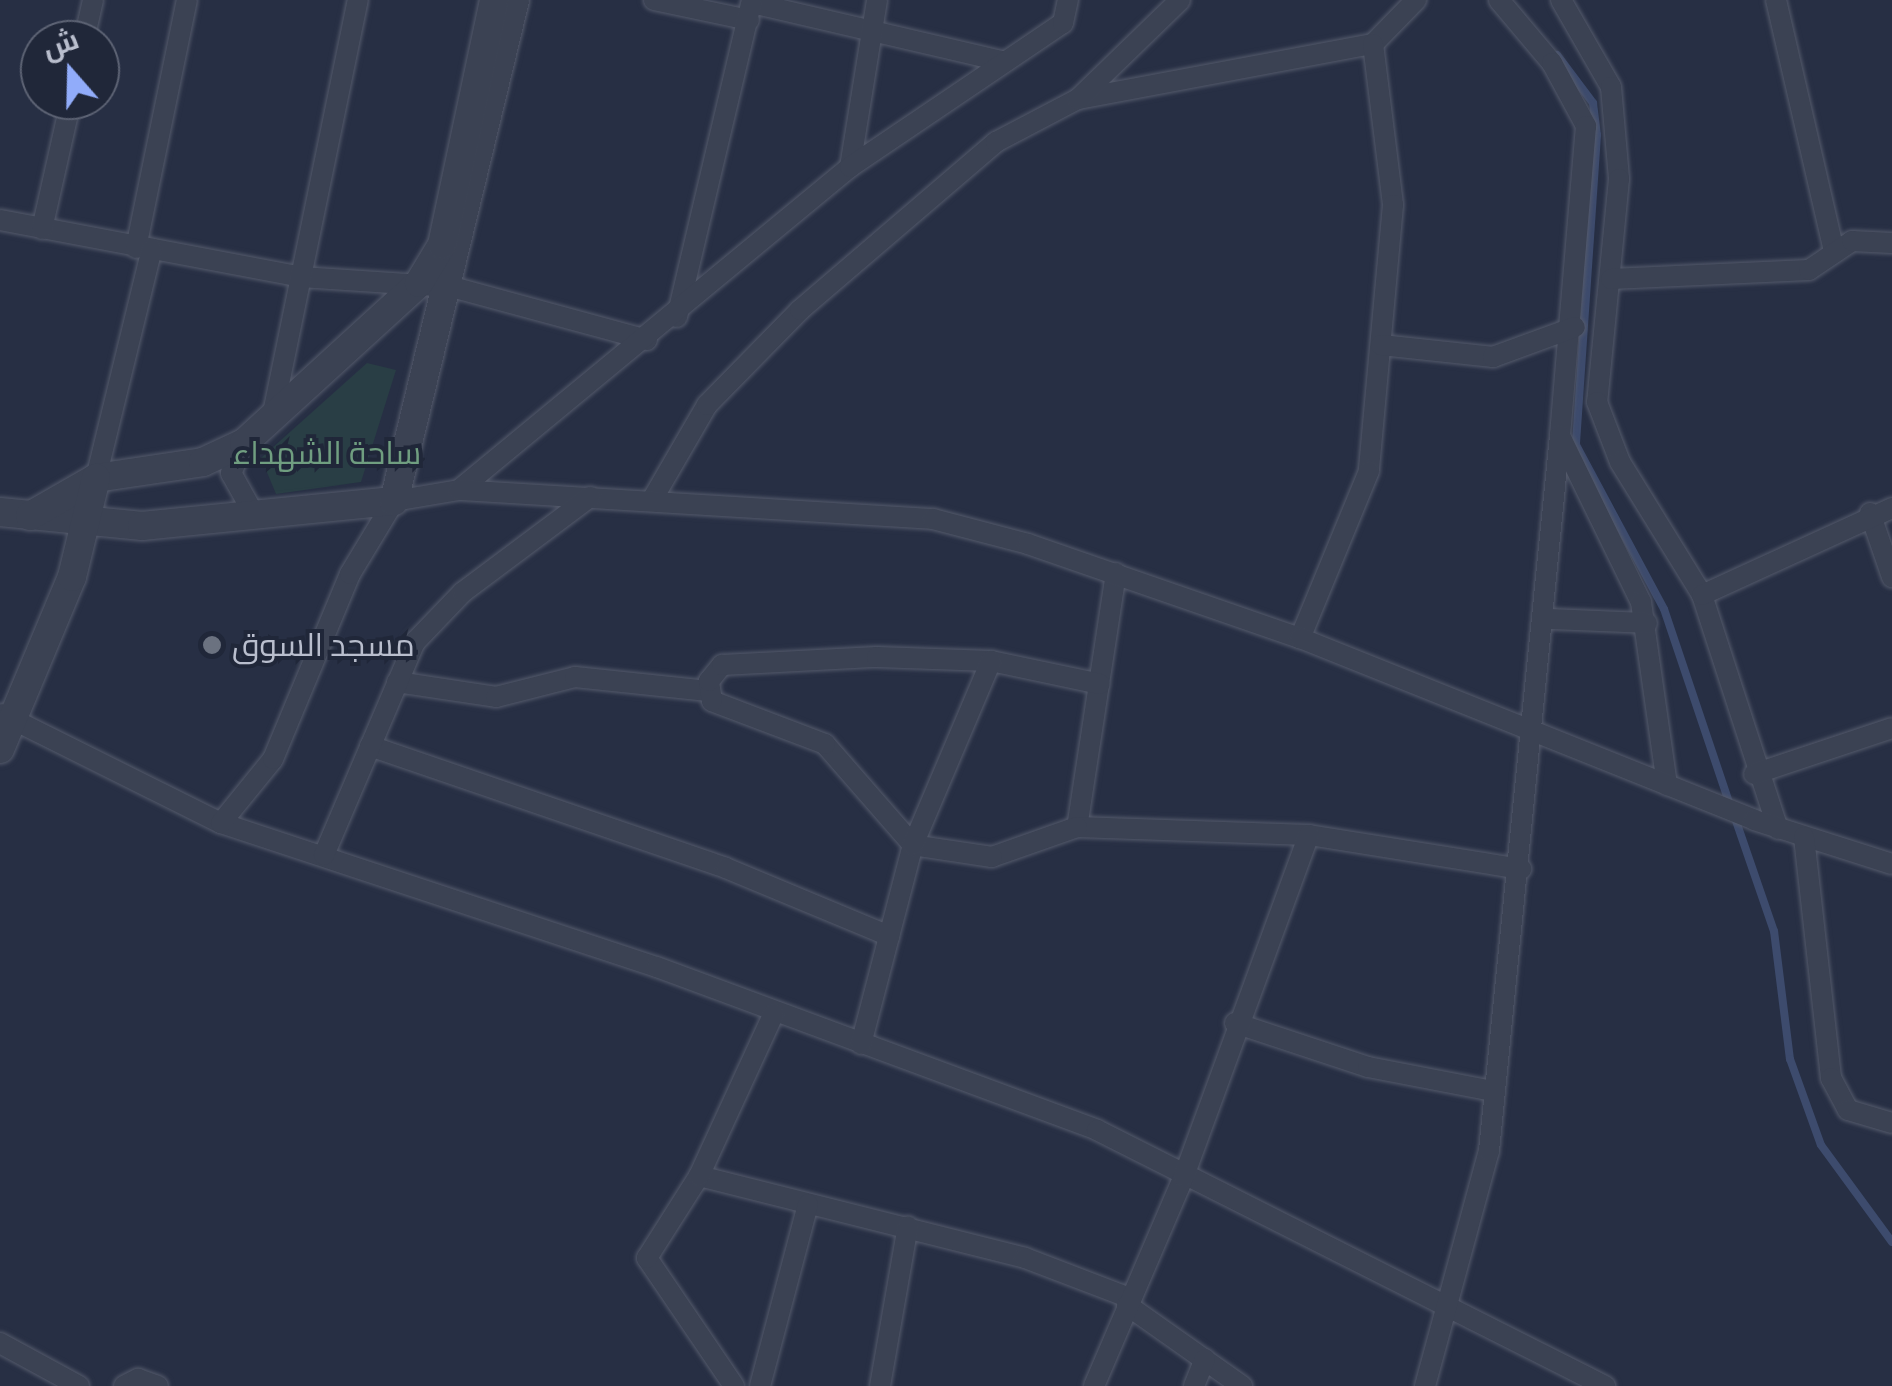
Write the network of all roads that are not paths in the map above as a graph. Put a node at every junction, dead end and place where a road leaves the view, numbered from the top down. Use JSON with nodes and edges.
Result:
{"nodes":[{"id":1,"x":187,"y":0,"type":"edge"},
{"id":2,"x":358,"y":0,"type":"edge"},
{"id":3,"x":494,"y":0,"type":"edge"},
{"id":4,"x":515,"y":0,"type":"edge"},
{"id":5,"x":654,"y":0,"type":"edge"},
{"id":6,"x":877,"y":0,"type":"edge"},
{"id":7,"x":1068,"y":0,"type":"edge"},
{"id":8,"x":1180,"y":0,"type":"edge"},
{"id":9,"x":1416,"y":0,"type":"edge"},
{"id":10,"x":1499,"y":0,"type":"edge"},
{"id":11,"x":1561,"y":0,"type":"edge"},
{"id":12,"x":1776,"y":0,"type":"edge"},
{"id":13,"x":751,"y":8,"type":"edge"},
{"id":14,"x":871,"y":30,"type":"junction"},
{"id":15,"x":1373,"y":44,"type":"junction"},
{"id":16,"x":1002,"y":60,"type":"junction"},
{"id":17,"x":1078,"y":99,"type":"junction"},
{"id":18,"x":66,"y":120,"type":"edge"},
{"id":19,"x":850,"y":168,"type":"junction"},
{"id":20,"x":0,"y":220,"type":"edge"},
{"id":21,"x":42,"y":228,"type":"junction"},
{"id":22,"x":144,"y":248,"type":"junction"},
{"id":23,"x":1890,"y":248,"type":"edge"},
{"id":24,"x":1834,"y":252,"type":"junction"},
{"id":25,"x":301,"y":278,"type":"junction"},
{"id":26,"x":1611,"y":279,"type":"junction"},
{"id":27,"x":419,"y":284,"type":"junction"},
{"id":28,"x":452,"y":287,"type":"junction"},
{"id":29,"x":678,"y":318,"type":"junction"},
{"id":30,"x":1576,"y":327,"type":"junction"},
{"id":31,"x":648,"y":340,"type":"junction"},
{"id":32,"x":1380,"y":344,"type":"junction"},
{"id":33,"x":272,"y":418,"type":"junction"},
{"id":34,"x":1560,"y":436,"type":"junction"},
{"id":35,"x":244,"y":443,"type":"junction"},
{"id":36,"x":96,"y":478,"type":"junction"},
{"id":37,"x":459,"y":490,"type":"junction"},
{"id":38,"x":580,"y":496,"type":"junction"},
{"id":39,"x":394,"y":500,"type":"junction"},
{"id":40,"x":652,"y":500,"type":"junction"},
{"id":41,"x":1892,"y":508,"type":"edge"},
{"id":42,"x":0,"y":512,"type":"edge"},
{"id":43,"x":1870,"y":513,"type":"junction"},
{"id":44,"x":30,"y":516,"type":"junction"},
{"id":45,"x":254,"y":516,"type":"junction"},
{"id":46,"x":81,"y":526,"type":"junction"},
{"id":47,"x":1116,"y":573,"type":"junction"},
{"id":48,"x":1892,"y":577,"type":"edge"},
{"id":49,"x":1702,"y":595,"type":"junction"},
{"id":50,"x":1548,"y":619,"type":"junction"},
{"id":51,"x":1647,"y":623,"type":"junction"},
{"id":52,"x":1300,"y":638,"type":"junction"},
{"id":53,"x":991,"y":662,"type":"junction"},
{"id":54,"x":398,"y":682,"type":"junction"},
{"id":55,"x":1100,"y":684,"type":"junction"},
{"id":56,"x":708,"y":692,"type":"junction"},
{"id":57,"x":8,"y":717,"type":"edge"},
{"id":58,"x":1892,"y":728,"type":"edge"},
{"id":59,"x":1537,"y":730,"type":"junction"},
{"id":60,"x":370,"y":746,"type":"junction"},
{"id":61,"x":0,"y":748,"type":"edge"},
{"id":62,"x":1754,"y":774,"type":"junction"},
{"id":63,"x":1674,"y":787,"type":"junction"},
{"id":64,"x":227,"y":825,"type":"junction"},
{"id":65,"x":1076,"y":827,"type":"junction"},
{"id":66,"x":1778,"y":830,"type":"junction"},
{"id":67,"x":1308,"y":834,"type":"junction"},
{"id":68,"x":1804,"y":838,"type":"junction"},
{"id":69,"x":912,"y":845,"type":"junction"},
{"id":70,"x":316,"y":853,"type":"junction"},
{"id":71,"x":1892,"y":864,"type":"edge"},
{"id":72,"x":1521,"y":870,"type":"junction"},
{"id":73,"x":889,"y":936,"type":"junction"},
{"id":74,"x":774,"y":1013,"type":"junction"},
{"id":75,"x":1235,"y":1023,"type":"junction"},
{"id":76,"x":861,"y":1044,"type":"junction"},
{"id":77,"x":1493,"y":1091,"type":"junction"},
{"id":78,"x":1892,"y":1122,"type":"edge"},
{"id":79,"x":699,"y":1176,"type":"junction"},
{"id":80,"x":1184,"y":1176,"type":"junction"},
{"id":81,"x":808,"y":1204,"type":"junction"},
{"id":82,"x":908,"y":1226,"type":"junction"},
{"id":83,"x":1129,"y":1301,"type":"junction"},
{"id":84,"x":1446,"y":1313,"type":"junction"},
{"id":85,"x":0,"y":1344,"type":"edge"},
{"id":86,"x":1205,"y":1359,"type":"junction"},
{"id":87,"x":1592,"y":1383,"type":"edge"},
{"id":88,"x":79,"y":1386,"type":"edge"},
{"id":89,"x":124,"y":1386,"type":"edge"},
{"id":90,"x":158,"y":1386,"type":"edge"},
{"id":91,"x":734,"y":1386,"type":"edge"},
{"id":92,"x":760,"y":1386,"type":"edge"},
{"id":93,"x":880,"y":1386,"type":"edge"},
{"id":94,"x":1094,"y":1386,"type":"edge"},
{"id":95,"x":1194,"y":1386,"type":"edge"},
{"id":96,"x":1242,"y":1386,"type":"edge"},
{"id":97,"x":1426,"y":1386,"type":"edge"}],
"edges":[{"from":1,"to":22,"type":"street"},
{"from":2,"to":25,"type":"street"},
{"from":3,"to":27,"type":"street"},
{"from":4,"to":28,"type":"street"},
{"from":5,"to":13,"type":"street"},
{"from":6,"to":14,"type":"street"},
{"from":7,"to":16,"type":"street"},
{"from":8,"to":17,"type":"street"},
{"from":9,"to":15,"type":"street"},
{"from":10,"to":30,"type":"street"},
{"from":11,"to":26,"type":"street"},
{"from":12,"to":24,"type":"street"},
{"from":13,"to":14,"type":"street"},
{"from":13,"to":29,"type":"street"},
{"from":14,"to":16,"type":"street"},
{"from":14,"to":19,"type":"street"},
{"from":15,"to":17,"type":"street"},
{"from":15,"to":32,"type":"street"},
{"from":16,"to":19,"type":"street"},
{"from":17,"to":40,"type":"street"},
{"from":18,"to":21,"type":"street"},
{"from":19,"to":29,"type":"street"},
{"from":20,"to":21,"type":"street"},
{"from":21,"to":22,"type":"street"},
{"from":22,"to":25,"type":"street"},
{"from":22,"to":36,"type":"street"},
{"from":23,"to":24,"type":"street"},
{"from":24,"to":26,"type":"street"},
{"from":25,"to":27,"type":"street"},
{"from":25,"to":33,"type":"street"},
{"from":26,"to":49,"type":"street"},
{"from":27,"to":28,"type":"street"},
{"from":27,"to":33,"type":"street"},
{"from":28,"to":31,"type":"street"},
{"from":28,"to":39,"type":"street"},
{"from":29,"to":31,"type":"street"},
{"from":30,"to":32,"type":"street"},
{"from":30,"to":34,"type":"street"},
{"from":31,"to":37,"type":"street"},
{"from":32,"to":52,"type":"street"},
{"from":33,"to":35,"type":"street"},
{"from":34,"to":50,"type":"street"},
{"from":34,"to":51,"type":"street"},
{"from":35,"to":36,"type":"street"},
{"from":35,"to":45,"type":"street"},
{"from":36,"to":44,"type":"street"},
{"from":36,"to":46,"type":"street"},
{"from":37,"to":38,"type":"street"},
{"from":37,"to":39,"type":"street"},
{"from":38,"to":40,"type":"street"},
{"from":38,"to":54,"type":"street"},
{"from":39,"to":45,"type":"street"},
{"from":39,"to":64,"type":"street"},
{"from":40,"to":47,"type":"street"},
{"from":41,"to":43,"type":"street"},
{"from":42,"to":44,"type":"street"},
{"from":43,"to":48,"type":"street"},
{"from":43,"to":49,"type":"street"},
{"from":44,"to":46,"type":"street"},
{"from":45,"to":46,"type":"street"},
{"from":46,"to":57,"type":"street"},
{"from":47,"to":52,"type":"street"},
{"from":47,"to":55,"type":"street"},
{"from":49,"to":62,"type":"street"},
{"from":50,"to":51,"type":"street"},
{"from":50,"to":59,"type":"street"},
{"from":51,"to":63,"type":"street"},
{"from":52,"to":59,"type":"street"},
{"from":53,"to":55,"type":"street"},
{"from":53,"to":56,"type":"street"},
{"from":53,"to":69,"type":"street"},
{"from":54,"to":56,"type":"street"},
{"from":54,"to":60,"type":"street"},
{"from":55,"to":65,"type":"street"},
{"from":56,"to":69,"type":"street"},
{"from":57,"to":61,"type":"street"},
{"from":57,"to":64,"type":"street"},
{"from":58,"to":62,"type":"street"},
{"from":59,"to":63,"type":"street"},
{"from":59,"to":72,"type":"street"},
{"from":60,"to":70,"type":"street"},
{"from":60,"to":73,"type":"street"},
{"from":62,"to":66,"type":"street"},
{"from":63,"to":66,"type":"street"},
{"from":64,"to":70,"type":"street"},
{"from":65,"to":67,"type":"street"},
{"from":65,"to":69,"type":"street"},
{"from":66,"to":68,"type":"street"},
{"from":67,"to":72,"type":"street"},
{"from":67,"to":75,"type":"street"},
{"from":68,"to":71,"type":"street"},
{"from":68,"to":78,"type":"street"},
{"from":69,"to":73,"type":"street"},
{"from":70,"to":74,"type":"street"},
{"from":72,"to":77,"type":"street"},
{"from":73,"to":76,"type":"street"},
{"from":74,"to":76,"type":"street"},
{"from":74,"to":79,"type":"street"},
{"from":75,"to":77,"type":"street"},
{"from":75,"to":80,"type":"street"},
{"from":76,"to":80,"type":"street"},
{"from":77,"to":84,"type":"street"},
{"from":79,"to":81,"type":"street"},
{"from":79,"to":91,"type":"street"},
{"from":80,"to":83,"type":"street"},
{"from":80,"to":84,"type":"street"},
{"from":81,"to":82,"type":"street"},
{"from":81,"to":92,"type":"street"},
{"from":82,"to":83,"type":"street"},
{"from":82,"to":93,"type":"street"},
{"from":83,"to":86,"type":"street"},
{"from":83,"to":94,"type":"street"},
{"from":84,"to":87,"type":"street"},
{"from":84,"to":97,"type":"street"},
{"from":85,"to":88,"type":"street"},
{"from":86,"to":95,"type":"street"},
{"from":86,"to":96,"type":"street"},
{"from":89,"to":90,"type":"street"}]}
